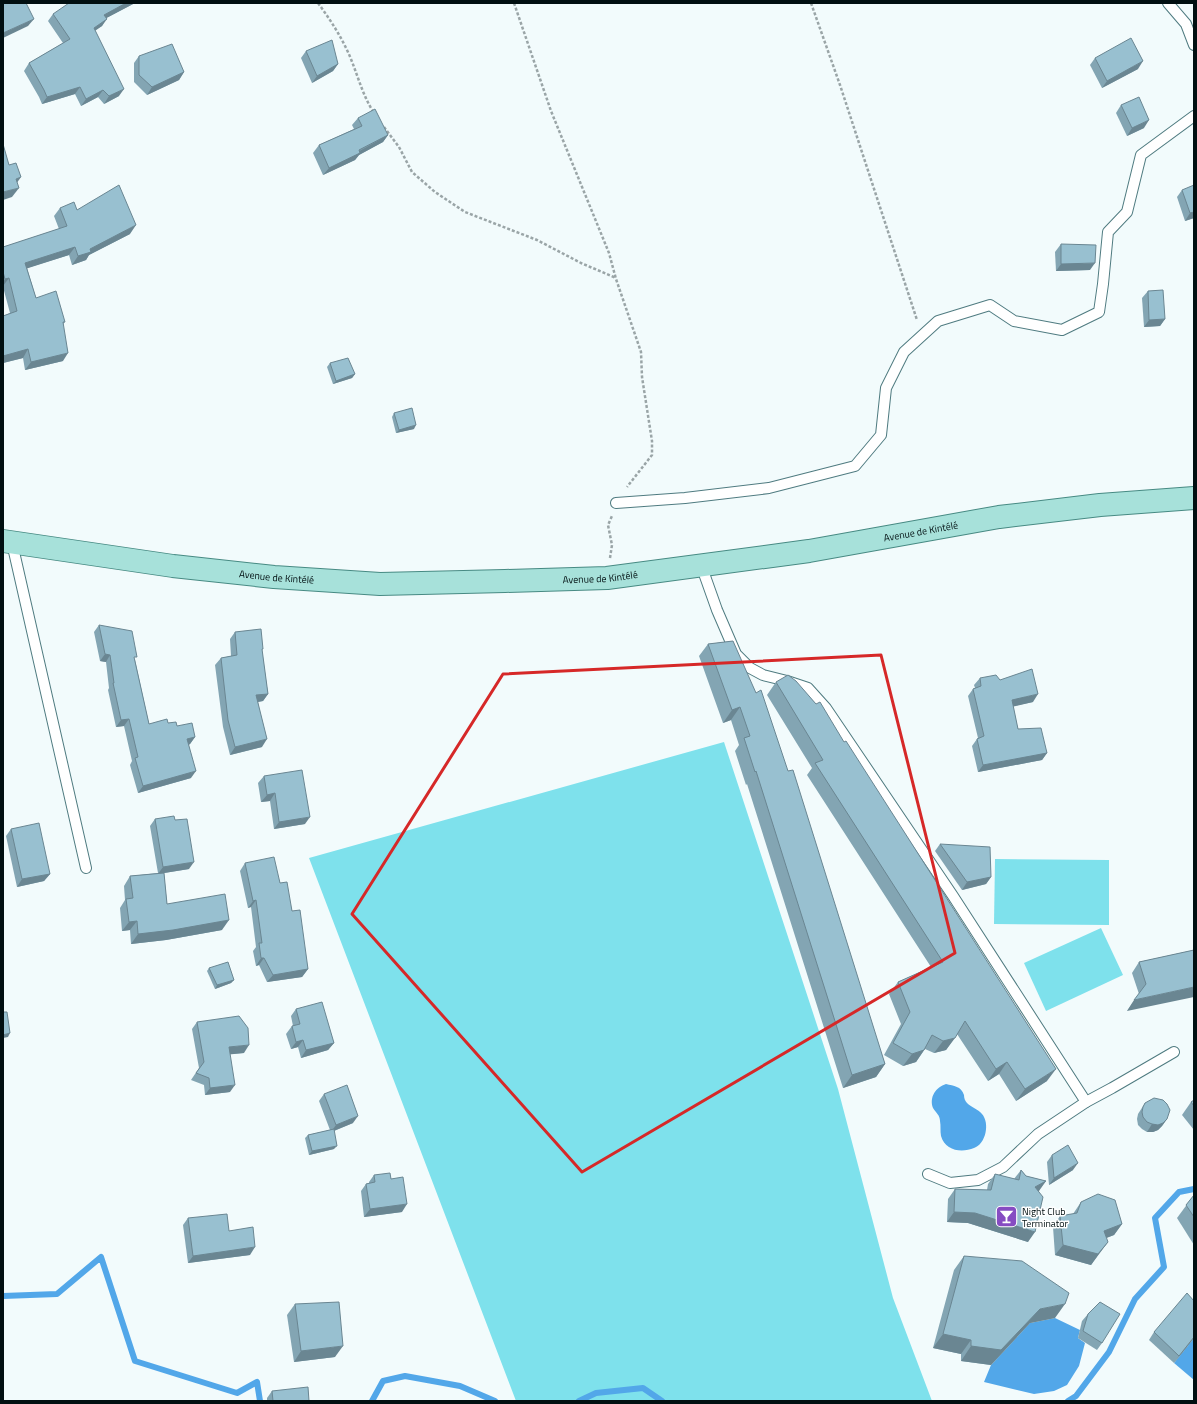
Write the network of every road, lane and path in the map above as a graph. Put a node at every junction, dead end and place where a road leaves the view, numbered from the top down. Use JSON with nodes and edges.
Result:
{"nodes":[{"id":1,"x":318,"y":3,"type":"edge"},
{"id":2,"x":514,"y":3,"type":"edge"},
{"id":3,"x":811,"y":3,"type":"edge"},
{"id":4,"x":1168,"y":3,"type":"edge"},
{"id":5,"x":1194,"y":45,"type":"edge"},
{"id":6,"x":375,"y":115,"type":"edge"},
{"id":7,"x":1194,"y":116,"type":"edge"},
{"id":8,"x":383,"y":126,"type":"edge"},
{"id":9,"x":616,"y":278,"type":"junction"},
{"id":10,"x":922,"y":336,"type":"junction"},
{"id":11,"x":1194,"y":498,"type":"edge"},
{"id":12,"x":616,"y":503,"type":"junction"},
{"id":13,"x":7,"y":542,"type":"edge"},
{"id":14,"x":701,"y":565,"type":"junction"},
{"id":15,"x":607,"y":578,"type":"junction"},
{"id":16,"x":86,"y":868,"type":"dead end"},
{"id":17,"x":1174,"y":1052,"type":"dead end"},
{"id":18,"x":1086,"y":1102,"type":"junction"},
{"id":19,"x":928,"y":1174,"type":"dead end"}],
"edges":[{"from":1,"to":6,"type":"path"},
{"from":2,"to":9,"type":"path"},
{"from":3,"to":10,"type":"path"},
{"from":4,"to":5,"type":"lane"},
{"from":7,"to":10,"type":"lane"},
{"from":8,"to":9,"type":"path"},
{"from":9,"to":12,"type":"path"},
{"from":10,"to":12,"type":"lane"},
{"from":11,"to":14,"type":"main road","name":"Avenue de Kintélé"},
{"from":12,"to":15,"type":"path"},
{"from":13,"to":15,"type":"main road","name":"Avenue de Kintélé"},
{"from":13,"to":16,"type":"lane"},
{"from":14,"to":15,"type":"main road","name":"Avenue de Kintélé"},
{"from":14,"to":18,"type":"lane"},
{"from":17,"to":18,"type":"lane"},
{"from":18,"to":19,"type":"lane"}]}
